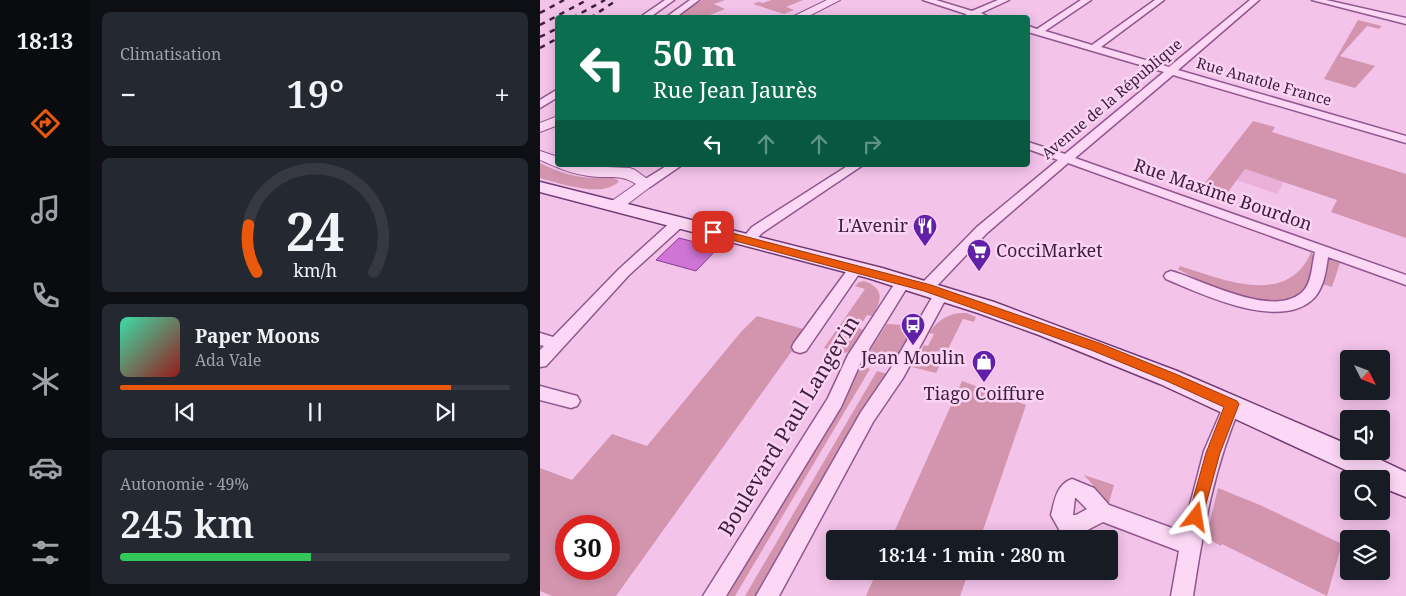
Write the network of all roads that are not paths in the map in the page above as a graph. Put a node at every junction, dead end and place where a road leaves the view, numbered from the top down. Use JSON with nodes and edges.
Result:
{"nodes":[{"id":1,"x":670,"y":0,"type":"edge"},
{"id":2,"x":695,"y":0,"type":"edge"},
{"id":3,"x":835,"y":0,"type":"edge"},
{"id":4,"x":927,"y":0,"type":"edge"},
{"id":5,"x":1005,"y":0,"type":"edge"},
{"id":6,"x":1087,"y":0,"type":"edge"},
{"id":7,"x":1160,"y":0,"type":"edge"},
{"id":8,"x":1255,"y":0,"type":"edge"},
{"id":9,"x":1316,"y":0,"type":"edge"},
{"id":10,"x":1326,"y":0,"type":"edge"},
{"id":11,"x":1336,"y":4,"type":"junction"},
{"id":12,"x":974,"y":14,"type":"junction"},
{"id":13,"x":648,"y":15,"type":"edge"},
{"id":14,"x":673,"y":15,"type":"edge"},
{"id":15,"x":802,"y":15,"type":"edge"},
{"id":16,"x":977,"y":15,"type":"edge"},
{"id":17,"x":1406,"y":21,"type":"edge"},
{"id":18,"x":1030,"y":30,"type":"edge"},
{"id":19,"x":1038,"y":32,"type":"junction"},
{"id":20,"x":1094,"y":48,"type":"junction"},
{"id":21,"x":1172,"y":71,"type":"junction"},
{"id":22,"x":555,"y":94,"type":"edge"},
{"id":23,"x":540,"y":105,"type":"edge"},
{"id":24,"x":555,"y":121,"type":"edge"},
{"id":25,"x":540,"y":128,"type":"edge"},
{"id":26,"x":1406,"y":140,"type":"edge"},
{"id":27,"x":1030,"y":146,"type":"edge"},
{"id":28,"x":540,"y":155,"type":"edge"},
{"id":29,"x":1065,"y":160,"type":"junction"},
{"id":30,"x":555,"y":162,"type":"edge"},
{"id":31,"x":570,"y":167,"type":"edge"},
{"id":32,"x":673,"y":167,"type":"edge"},
{"id":33,"x":854,"y":167,"type":"edge"},
{"id":34,"x":646,"y":184,"type":"junction"},
{"id":35,"x":540,"y":187,"type":"edge"},
{"id":36,"x":615,"y":206,"type":"junction"},
{"id":37,"x":678,"y":223,"type":"junction"},
{"id":38,"x":748,"y":240,"type":"junction"},
{"id":39,"x":1322,"y":250,"type":"junction"},
{"id":40,"x":856,"y":268,"type":"junction"},
{"id":41,"x":1171,"y":276,"type":"dead end"},
{"id":42,"x":1406,"y":280,"type":"edge"},
{"id":43,"x":904,"y":281,"type":"junction"},
{"id":44,"x":934,"y":290,"type":"junction"},
{"id":45,"x":540,"y":339,"type":"edge"},
{"id":46,"x":556,"y":344,"type":"junction"},
{"id":47,"x":800,"y":347,"type":"dead end"},
{"id":48,"x":540,"y":361,"type":"edge"},
{"id":49,"x":540,"y":393,"type":"edge"},
{"id":50,"x":572,"y":401,"type":"dead end"},
{"id":51,"x":1232,"y":404,"type":"junction"},
{"id":52,"x":1406,"y":485,"type":"edge"},
{"id":53,"x":1102,"y":512,"type":"dead end"},
{"id":54,"x":1191,"y":545,"type":"junction"},
{"id":55,"x":714,"y":596,"type":"edge"},
{"id":56,"x":768,"y":596,"type":"edge"},
{"id":57,"x":1182,"y":596,"type":"edge"}],
"edges":[{"from":1,"to":13,"type":"street"},
{"from":2,"to":14,"type":"street"},
{"from":3,"to":15,"type":"street"},
{"from":4,"to":12,"type":"street"},
{"from":5,"to":12,"type":"street"},
{"from":6,"to":19,"type":"street"},
{"from":7,"to":20,"type":"street"},
{"from":8,"to":21,"type":"street","name":"Avenue de la République"},
{"from":9,"to":11,"type":"street"},
{"from":10,"to":11,"type":"street"},
{"from":11,"to":17,"type":"street"},
{"from":12,"to":16,"type":"street"},
{"from":18,"to":19,"type":"street","name":"Rue Anatole France"},
{"from":19,"to":20,"type":"street","name":"Rue Anatole France"},
{"from":20,"to":21,"type":"street","name":"Rue Anatole France"},
{"from":21,"to":26,"type":"street","name":"Rue Anatole France"},
{"from":21,"to":29,"type":"street","name":"Avenue de la République"},
{"from":22,"to":23,"type":"street"},
{"from":24,"to":25,"type":"street"},
{"from":27,"to":29,"type":"street","name":"Rue Maxime Bourdon"},
{"from":28,"to":30,"type":"street"},
{"from":29,"to":39,"type":"street","name":"Rue Maxime Bourdon"},
{"from":29,"to":44,"type":"street","name":"Avenue de la République"},
{"from":31,"to":34,"type":"street"},
{"from":32,"to":34,"type":"street"},
{"from":33,"to":38,"type":"street"},
{"from":34,"to":36,"type":"street"},
{"from":35,"to":36,"type":"main road"},
{"from":36,"to":37,"type":"main road"},
{"from":37,"to":38,"type":"main road"},
{"from":37,"to":46,"type":"street"},
{"from":38,"to":40,"type":"main road"},
{"from":39,"to":41,"type":"street"},
{"from":39,"to":42,"type":"street","name":"Rue Maxime Bourdon"},
{"from":40,"to":43,"type":"main road"},
{"from":40,"to":47,"type":"street"},
{"from":43,"to":44,"type":"main road"},
{"from":43,"to":55,"type":"street","name":"Boulevard Paul Langevin"},
{"from":44,"to":51,"type":"main road"},
{"from":44,"to":56,"type":"street"},
{"from":45,"to":46,"type":"street"},
{"from":46,"to":48,"type":"street"},
{"from":49,"to":50,"type":"street"},
{"from":51,"to":52,"type":"main road"},
{"from":51,"to":54,"type":"street"},
{"from":53,"to":54,"type":"street"},
{"from":54,"to":57,"type":"street"}]}
